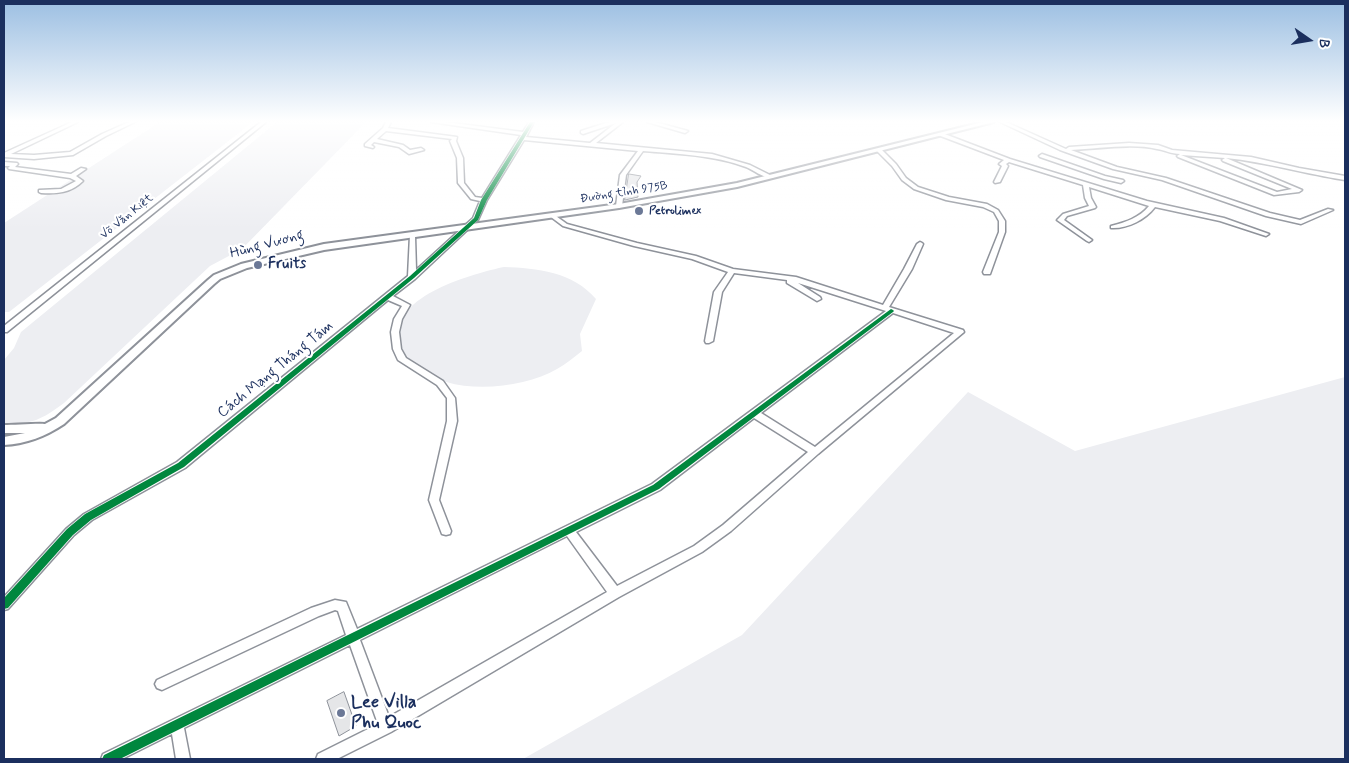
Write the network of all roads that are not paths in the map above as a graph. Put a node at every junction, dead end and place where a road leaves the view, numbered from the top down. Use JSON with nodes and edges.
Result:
{"nodes":[{"id":1,"x":219,"y":158,"type":"edge"},
{"id":2,"x":460,"y":158,"type":"edge"},
{"id":3,"x":510,"y":158,"type":"edge"},
{"id":4,"x":636,"y":158,"type":"edge"},
{"id":5,"x":718,"y":158,"type":"edge"},
{"id":6,"x":849,"y":158,"type":"edge"},
{"id":7,"x":887,"y":158,"type":"edge"},
{"id":8,"x":1002,"y":158,"type":"edge"},
{"id":9,"x":1047,"y":158,"type":"edge"},
{"id":10,"x":1086,"y":158,"type":"edge"},
{"id":11,"x":1184,"y":158,"type":"edge"},
{"id":12,"x":1206,"y":158,"type":"edge"},
{"id":13,"x":1235,"y":158,"type":"edge"},
{"id":14,"x":1008,"y":160,"type":"junction"},
{"id":15,"x":4,"y":164,"type":"edge"},
{"id":16,"x":83,"y":168,"type":"dead end"},
{"id":17,"x":1115,"y":168,"type":"junction"},
{"id":18,"x":72,"y":176,"type":"junction"},
{"id":19,"x":771,"y":177,"type":"junction"},
{"id":20,"x":1107,"y":177,"type":"junction"},
{"id":21,"x":1345,"y":178,"type":"edge"},
{"id":22,"x":1121,"y":181,"type":"dead end"},
{"id":23,"x":997,"y":182,"type":"dead end"},
{"id":24,"x":1086,"y":184,"type":"junction"},
{"id":25,"x":1098,"y":188,"type":"junction"},
{"id":26,"x":41,"y":191,"type":"dead end"},
{"id":27,"x":484,"y":200,"type":"junction"},
{"id":28,"x":1153,"y":205,"type":"junction"},
{"id":29,"x":619,"y":206,"type":"junction"},
{"id":30,"x":1330,"y":210,"type":"dead end"},
{"id":31,"x":553,"y":216,"type":"junction"},
{"id":32,"x":1113,"y":227,"type":"dead end"},
{"id":33,"x":463,"y":229,"type":"junction"},
{"id":34,"x":1266,"y":234,"type":"dead end"},
{"id":35,"x":412,"y":236,"type":"junction"},
{"id":36,"x":1089,"y":240,"type":"dead end"},
{"id":37,"x":920,"y":244,"type":"dead end"},
{"id":38,"x":732,"y":271,"type":"junction"},
{"id":39,"x":987,"y":272,"type":"dead end"},
{"id":40,"x":412,"y":277,"type":"junction"},
{"id":41,"x":788,"y":278,"type":"junction"},
{"id":42,"x":388,"y":297,"type":"junction"},
{"id":43,"x":817,"y":299,"type":"dead end"},
{"id":44,"x":887,"y":310,"type":"junction"},
{"id":45,"x":4,"y":330,"type":"edge"},
{"id":46,"x":710,"y":341,"type":"dead end"},
{"id":47,"x":72,"y":411,"type":"junction"},
{"id":48,"x":755,"y":414,"type":"junction"},
{"id":49,"x":4,"y":429,"type":"edge"},
{"id":50,"x":4,"y":441,"type":"edge"},
{"id":51,"x":815,"y":452,"type":"junction"},
{"id":52,"x":569,"y":530,"type":"junction"},
{"id":53,"x":446,"y":531,"type":"dead end"},
{"id":54,"x":615,"y":593,"type":"junction"},
{"id":55,"x":4,"y":605,"type":"edge"},
{"id":56,"x":353,"y":638,"type":"junction"},
{"id":57,"x":162,"y":684,"type":"dead end"},
{"id":58,"x":177,"y":725,"type":"junction"},
{"id":59,"x":386,"y":727,"type":"junction"},
{"id":60,"x":108,"y":759,"type":"edge"},
{"id":61,"x":183,"y":759,"type":"edge"},
{"id":62,"x":323,"y":759,"type":"edge"}],
"edges":[{"from":1,"to":45,"type":"street","name":"Võ Văn Kiệt"},
{"from":2,"to":27,"type":"street"},
{"from":3,"to":27,"type":"street","name":"Cách Mạng Tháng Tám"},
{"from":4,"to":29,"type":"street"},
{"from":5,"to":19,"type":"street"},
{"from":6,"to":19,"type":"main road","name":"Đường tỉnh 975B"},
{"from":7,"to":39,"type":"street"},
{"from":8,"to":14,"type":"street"},
{"from":9,"to":20,"type":"street"},
{"from":10,"to":17,"type":"street"},
{"from":11,"to":12,"type":"street"},
{"from":13,"to":21,"type":"street"},
{"from":14,"to":23,"type":"street"},
{"from":14,"to":24,"type":"street"},
{"from":15,"to":18,"type":"street"},
{"from":16,"to":18,"type":"street"},
{"from":17,"to":20,"type":"street"},
{"from":17,"to":30,"type":"street"},
{"from":18,"to":26,"type":"street"},
{"from":19,"to":29,"type":"main road","name":"Đường tỉnh 975B"},
{"from":20,"to":22,"type":"street"},
{"from":20,"to":25,"type":"street"},
{"from":24,"to":25,"type":"street"},
{"from":24,"to":36,"type":"street"},
{"from":25,"to":28,"type":"street"},
{"from":27,"to":33,"type":"street","name":"Cách Mạng Tháng Tám"},
{"from":28,"to":32,"type":"street"},
{"from":28,"to":34,"type":"street"},
{"from":29,"to":31,"type":"main road","name":"Đường tỉnh 975B"},
{"from":31,"to":33,"type":"main road","name":"Đường tỉnh 975B"},
{"from":31,"to":38,"type":"street"},
{"from":33,"to":35,"type":"main road","name":"Hùng Vương"},
{"from":33,"to":40,"type":"street","name":"Cách Mạng Tháng Tám"},
{"from":35,"to":40,"type":"street"},
{"from":35,"to":47,"type":"main road","name":"Hùng Vương"},
{"from":37,"to":44,"type":"street"},
{"from":38,"to":41,"type":"street"},
{"from":38,"to":46,"type":"street"},
{"from":40,"to":42,"type":"street","name":"Cách Mạng Tháng Tám"},
{"from":41,"to":43,"type":"street"},
{"from":41,"to":44,"type":"street"},
{"from":42,"to":53,"type":"street"},
{"from":42,"to":55,"type":"street","name":"Cách Mạng Tháng Tám"},
{"from":44,"to":48,"type":"street"},
{"from":44,"to":51,"type":"street"},
{"from":47,"to":49,"type":"main road","name":"Hùng Vương"},
{"from":47,"to":50,"type":"main road","name":"Hùng Vương"},
{"from":48,"to":51,"type":"street"},
{"from":48,"to":52,"type":"street"},
{"from":51,"to":54,"type":"street"},
{"from":52,"to":54,"type":"street"},
{"from":52,"to":56,"type":"street"},
{"from":54,"to":59,"type":"street"},
{"from":56,"to":57,"type":"street"},
{"from":56,"to":58,"type":"street"},
{"from":56,"to":59,"type":"street"},
{"from":58,"to":60,"type":"street"},
{"from":58,"to":61,"type":"street"},
{"from":59,"to":62,"type":"street"}]}
